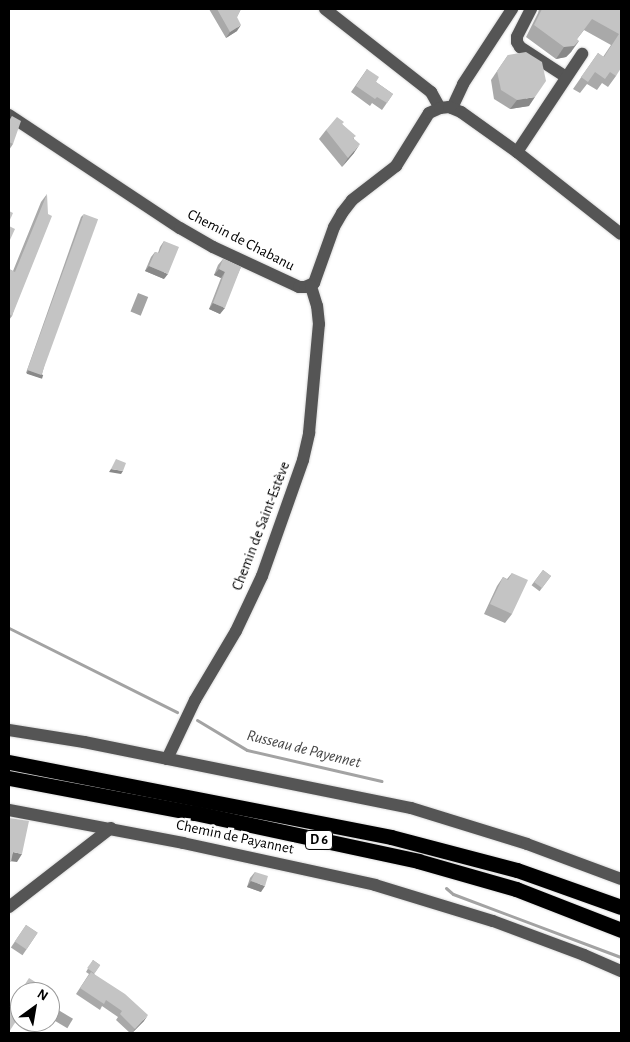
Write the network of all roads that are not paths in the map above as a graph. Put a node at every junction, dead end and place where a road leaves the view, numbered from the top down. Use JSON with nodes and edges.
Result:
{"nodes":[{"id":1,"x":325,"y":9,"type":"edge"},
{"id":2,"x":512,"y":9,"type":"edge"},
{"id":3,"x":531,"y":9,"type":"edge"},
{"id":4,"x":582,"y":54,"type":"dead end"},
{"id":5,"x":566,"y":77,"type":"junction"},
{"id":6,"x":446,"y":108,"type":"junction"},
{"id":7,"x":9,"y":115,"type":"edge"},
{"id":8,"x":517,"y":152,"type":"junction"},
{"id":9,"x":621,"y":234,"type":"edge"},
{"id":10,"x":311,"y":286,"type":"junction"},
{"id":11,"x":9,"y":730,"type":"edge"},
{"id":12,"x":167,"y":759,"type":"junction"},
{"id":13,"x":9,"y":762,"type":"edge"},
{"id":14,"x":9,"y":778,"type":"edge"},
{"id":15,"x":9,"y":810,"type":"edge"},
{"id":16,"x":110,"y":828,"type":"junction"},
{"id":17,"x":621,"y":880,"type":"edge"},
{"id":18,"x":550,"y":881,"type":"junction"},
{"id":19,"x":9,"y":907,"type":"edge"},
{"id":20,"x":621,"y":907,"type":"edge"},
{"id":21,"x":621,"y":912,"type":"edge"},
{"id":22,"x":621,"y":930,"type":"edge"},
{"id":23,"x":621,"y":971,"type":"edge"}],
"edges":[{"from":1,"to":6,"type":"street"},
{"from":2,"to":6,"type":"street"},
{"from":3,"to":5,"type":"street"},
{"from":4,"to":5,"type":"street"},
{"from":5,"to":8,"type":"street"},
{"from":6,"to":8,"type":"street"},
{"from":6,"to":10,"type":"street"},
{"from":7,"to":10,"type":"street","name":"Chemin de Chabanu"},
{"from":8,"to":9,"type":"street"},
{"from":10,"to":12,"type":"street","name":"Chemin de Saint-Estève"},
{"from":11,"to":12,"type":"street"},
{"from":12,"to":17,"type":"street"},
{"from":13,"to":18,"type":"highway","number":"D 6"},
{"from":14,"to":22,"type":"highway","number":"D 6"},
{"from":15,"to":16,"type":"street","name":"Chemin de Payannet"},
{"from":16,"to":19,"type":"street"},
{"from":16,"to":23,"type":"street","name":"Chemin de Payannet"},
{"from":18,"to":20,"type":"highway"},
{"from":18,"to":21,"type":"highway","number":"D 6"}]}
